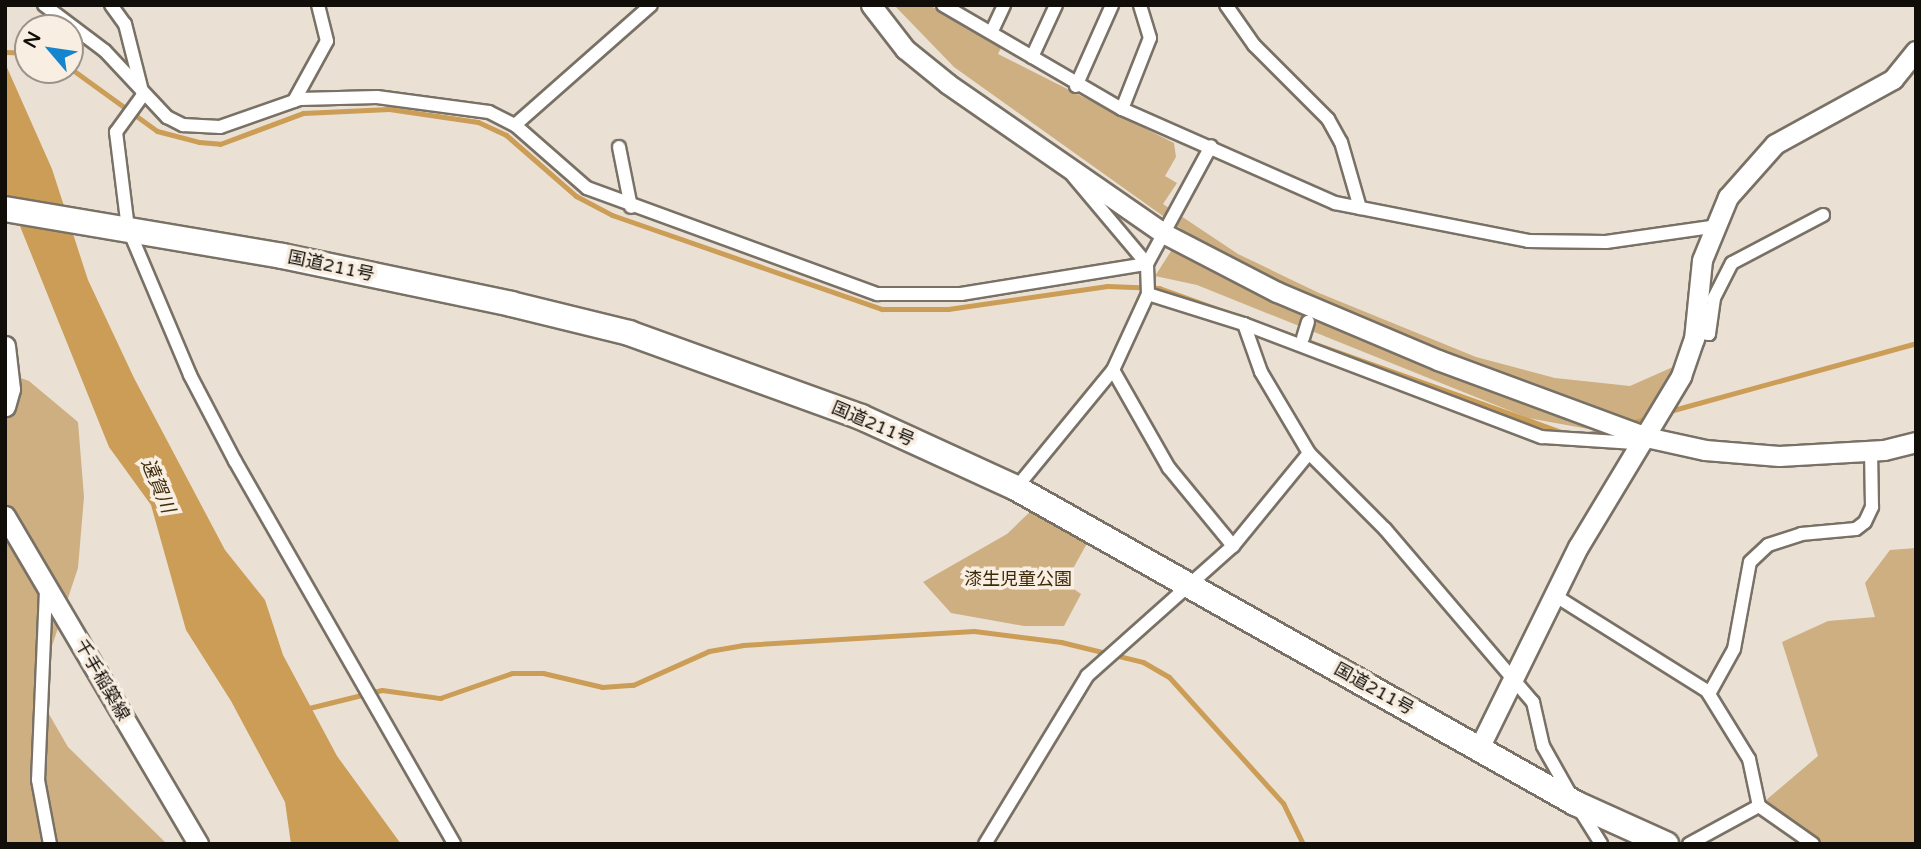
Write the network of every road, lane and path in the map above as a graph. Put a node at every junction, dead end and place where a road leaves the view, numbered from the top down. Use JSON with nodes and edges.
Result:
{"nodes":[{"id":1,"x":44,"y":5,"type":"edge"},
{"id":2,"x":111,"y":5,"type":"edge"},
{"id":3,"x":318,"y":5,"type":"edge"},
{"id":4,"x":651,"y":5,"type":"edge"},
{"id":5,"x":871,"y":5,"type":"edge"},
{"id":6,"x":1004,"y":5,"type":"edge"},
{"id":7,"x":1056,"y":5,"type":"edge"},
{"id":8,"x":1112,"y":5,"type":"edge"},
{"id":9,"x":1140,"y":5,"type":"edge"},
{"id":10,"x":1226,"y":5,"type":"edge"},
{"id":11,"x":948,"y":6,"type":"edge"},
{"id":12,"x":992,"y":31,"type":"junction"},
{"id":13,"x":1916,"y":51,"type":"edge"},
{"id":14,"x":1032,"y":57,"type":"junction"},
{"id":15,"x":1076,"y":86,"type":"junction"},
{"id":16,"x":143,"y":95,"type":"junction"},
{"id":17,"x":294,"y":101,"type":"junction"},
{"id":18,"x":1122,"y":109,"type":"junction"},
{"id":19,"x":515,"y":125,"type":"junction"},
{"id":20,"x":1211,"y":146,"type":"junction"},
{"id":21,"x":619,"y":147,"type":"dead end"},
{"id":22,"x":1067,"y":169,"type":"junction"},
{"id":23,"x":631,"y":208,"type":"junction"},
{"id":24,"x":1360,"y":208,"type":"junction"},
{"id":25,"x":5,"y":209,"type":"edge"},
{"id":26,"x":1823,"y":215,"type":"dead end"},
{"id":27,"x":119,"y":227,"type":"junction"},
{"id":28,"x":1711,"y":227,"type":"junction"},
{"id":29,"x":1163,"y":233,"type":"junction"},
{"id":30,"x":1147,"y":264,"type":"junction"},
{"id":31,"x":1148,"y":294,"type":"junction"},
{"id":32,"x":1308,"y":322,"type":"dead end"},
{"id":33,"x":1244,"y":324,"type":"junction"},
{"id":34,"x":1694,"y":332,"type":"junction"},
{"id":35,"x":1303,"y":338,"type":"dead end"},
{"id":36,"x":5,"y":346,"type":"edge"},
{"id":37,"x":1112,"y":370,"type":"junction"},
{"id":38,"x":5,"y":406,"type":"edge"},
{"id":39,"x":1641,"y":440,"type":"junction"},
{"id":40,"x":1916,"y":442,"type":"edge"},
{"id":41,"x":1871,"y":451,"type":"junction"},
{"id":42,"x":1309,"y":453,"type":"junction"},
{"id":43,"x":1016,"y":488,"type":"junction"},
{"id":44,"x":5,"y":516,"type":"edge"},
{"id":45,"x":1233,"y":546,"type":"junction"},
{"id":46,"x":1191,"y":584,"type":"junction"},
{"id":47,"x":46,"y":585,"type":"junction"},
{"id":48,"x":1554,"y":595,"type":"junction"},
{"id":49,"x":1514,"y":677,"type":"junction"},
{"id":50,"x":1709,"y":694,"type":"junction"},
{"id":51,"x":1479,"y":748,"type":"junction"},
{"id":52,"x":1575,"y":803,"type":"junction"},
{"id":53,"x":1759,"y":806,"type":"junction"},
{"id":54,"x":50,"y":844,"type":"edge"},
{"id":55,"x":198,"y":844,"type":"edge"},
{"id":56,"x":454,"y":844,"type":"edge"},
{"id":57,"x":985,"y":844,"type":"edge"},
{"id":58,"x":1601,"y":844,"type":"edge"},
{"id":59,"x":1666,"y":844,"type":"edge"},
{"id":60,"x":1689,"y":844,"type":"edge"},
{"id":61,"x":1813,"y":844,"type":"edge"}],
"edges":[{"from":1,"to":16,"type":"street"},
{"from":2,"to":16,"type":"street"},
{"from":3,"to":17,"type":"street"},
{"from":4,"to":19,"type":"street"},
{"from":5,"to":22,"type":"street"},
{"from":6,"to":12,"type":"street"},
{"from":7,"to":14,"type":"street"},
{"from":8,"to":15,"type":"street"},
{"from":9,"to":18,"type":"street"},
{"from":10,"to":24,"type":"street"},
{"from":11,"to":12,"type":"street"},
{"from":12,"to":14,"type":"street"},
{"from":13,"to":28,"type":"street"},
{"from":14,"to":15,"type":"street"},
{"from":15,"to":18,"type":"street"},
{"from":16,"to":17,"type":"street"},
{"from":16,"to":27,"type":"street"},
{"from":17,"to":19,"type":"street"},
{"from":18,"to":20,"type":"street"},
{"from":19,"to":23,"type":"street"},
{"from":20,"to":24,"type":"street"},
{"from":20,"to":29,"type":"street"},
{"from":21,"to":23,"type":"street"},
{"from":22,"to":29,"type":"street"},
{"from":22,"to":30,"type":"street"},
{"from":23,"to":30,"type":"street"},
{"from":24,"to":28,"type":"street"},
{"from":25,"to":27,"type":"highway","name":"国道211号"},
{"from":26,"to":34,"type":"street"},
{"from":27,"to":43,"type":"highway","name":"国道211号"},
{"from":27,"to":56,"type":"street"},
{"from":28,"to":34,"type":"street"},
{"from":29,"to":30,"type":"street"},
{"from":29,"to":39,"type":"street"},
{"from":30,"to":31,"type":"street"},
{"from":31,"to":33,"type":"street"},
{"from":31,"to":37,"type":"street"},
{"from":32,"to":35,"type":"street"},
{"from":33,"to":39,"type":"street"},
{"from":33,"to":42,"type":"street"},
{"from":34,"to":39,"type":"street"},
{"from":36,"to":38,"type":"street"},
{"from":37,"to":43,"type":"street"},
{"from":37,"to":45,"type":"street"},
{"from":39,"to":41,"type":"street"},
{"from":39,"to":48,"type":"street"},
{"from":40,"to":41,"type":"street"},
{"from":41,"to":50,"type":"street"},
{"from":42,"to":45,"type":"street"},
{"from":42,"to":49,"type":"street"},
{"from":43,"to":46,"type":"highway","name":"国道211号"},
{"from":44,"to":47,"type":"street","name":"千手稲築線"},
{"from":45,"to":46,"type":"street"},
{"from":46,"to":51,"type":"highway","name":"国道211号"},
{"from":46,"to":57,"type":"street"},
{"from":47,"to":54,"type":"street"},
{"from":47,"to":55,"type":"street","name":"千手稲築線"},
{"from":48,"to":49,"type":"street"},
{"from":48,"to":50,"type":"street"},
{"from":49,"to":51,"type":"street"},
{"from":49,"to":52,"type":"street"},
{"from":50,"to":53,"type":"street"},
{"from":51,"to":52,"type":"highway","name":"国道211号"},
{"from":52,"to":58,"type":"street"},
{"from":52,"to":59,"type":"highway","name":"国道211号"},
{"from":53,"to":60,"type":"street"},
{"from":53,"to":61,"type":"street"}]}
